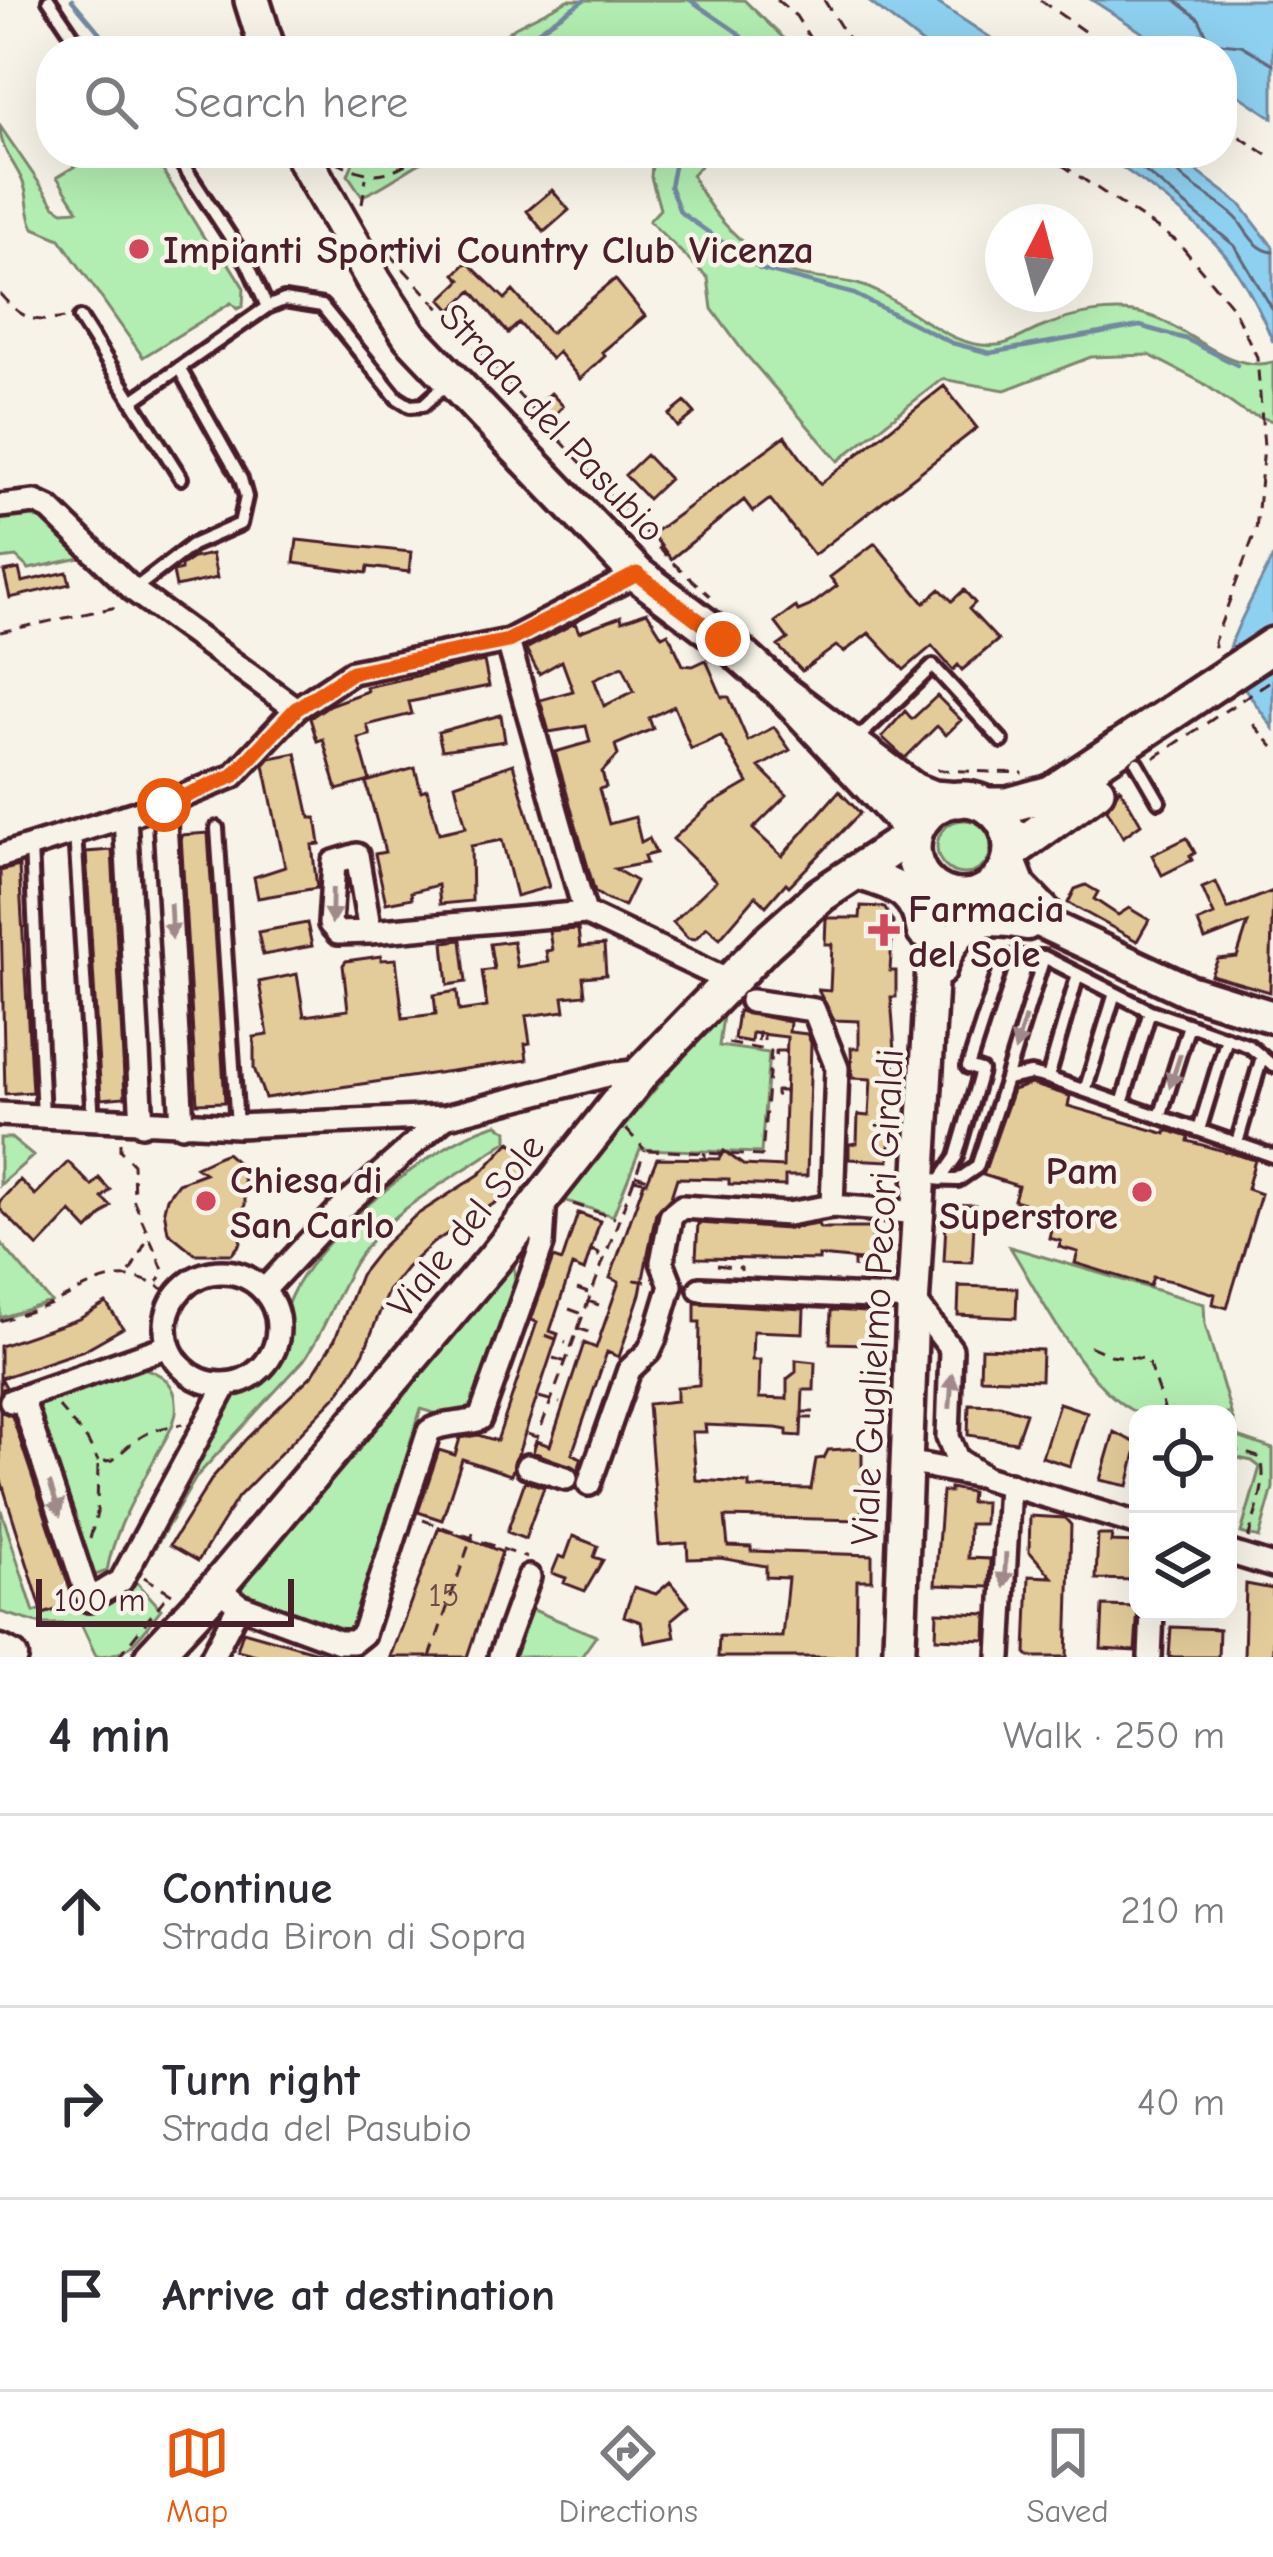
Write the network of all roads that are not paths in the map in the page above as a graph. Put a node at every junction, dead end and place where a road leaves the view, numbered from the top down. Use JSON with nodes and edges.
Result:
{"nodes":[{"id":1,"x":49,"y":0,"type":"edge"},
{"id":2,"x":251,"y":0,"type":"edge"},
{"id":3,"x":73,"y":36,"type":"edge"},
{"id":4,"x":263,"y":36,"type":"edge"},
{"id":5,"x":185,"y":168,"type":"edge"},
{"id":6,"x":324,"y":168,"type":"edge"},
{"id":7,"x":362,"y":231,"type":"junction"},
{"id":8,"x":267,"y":308,"type":"junction"},
{"id":9,"x":80,"y":318,"type":"road end"},
{"id":10,"x":179,"y":368,"type":"junction"},
{"id":11,"x":451,"y":380,"type":"junction"},
{"id":12,"x":132,"y":401,"type":"junction"},
{"id":13,"x":181,"y":478,"type":"dead end"},
{"id":14,"x":0,"y":506,"type":"edge"},
{"id":15,"x":637,"y":574,"type":"junction"},
{"id":16,"x":133,"y":590,"type":"junction"},
{"id":17,"x":723,"y":639,"type":"junction"},
{"id":18,"x":508,"y":641,"type":"junction"},
{"id":19,"x":1273,"y":645,"type":"edge"},
{"id":20,"x":1249,"y":685,"type":"edge"},
{"id":21,"x":296,"y":709,"type":"junction"},
{"id":22,"x":1002,"y":742,"type":"dead end"},
{"id":23,"x":1130,"y":761,"type":"junction"},
{"id":24,"x":866,"y":762,"type":"junction"},
{"id":25,"x":1160,"y":801,"type":"dead end"},
{"id":26,"x":972,"y":802,"type":"junction"},
{"id":27,"x":164,"y":805,"type":"junction"},
{"id":28,"x":125,"y":816,"type":"junction"},
{"id":29,"x":217,"y":829,"type":"dead end"},
{"id":30,"x":75,"y":832,"type":"junction"},
{"id":31,"x":915,"y":833,"type":"junction"},
{"id":32,"x":31,"y":846,"type":"junction"},
{"id":33,"x":0,"y":856,"type":"edge"},
{"id":34,"x":1010,"y":856,"type":"junction"},
{"id":35,"x":866,"y":876,"type":"junction"},
{"id":36,"x":924,"y":877,"type":"junction"},
{"id":37,"x":821,"y":895,"type":"junction"},
{"id":38,"x":975,"y":895,"type":"junction"},
{"id":39,"x":585,"y":913,"type":"junction"},
{"id":40,"x":370,"y":932,"type":"dead end"},
{"id":41,"x":1068,"y":933,"type":"junction"},
{"id":42,"x":934,"y":940,"type":"junction"},
{"id":43,"x":1044,"y":957,"type":"junction"},
{"id":44,"x":1078,"y":974,"type":"junction"},
{"id":45,"x":741,"y":992,"type":"junction"},
{"id":46,"x":1115,"y":993,"type":"junction"},
{"id":47,"x":927,"y":1010,"type":"junction"},
{"id":48,"x":1150,"y":1011,"type":"junction"},
{"id":49,"x":1273,"y":1017,"type":"edge"},
{"id":50,"x":1189,"y":1025,"type":"junction"},
{"id":51,"x":1227,"y":1038,"type":"junction"},
{"id":52,"x":1269,"y":1059,"type":"edge"},
{"id":53,"x":643,"y":1071,"type":"junction"},
{"id":54,"x":981,"y":1071,"type":"junction"},
{"id":55,"x":1007,"y":1074,"type":"junction"},
{"id":56,"x":1048,"y":1078,"type":"junction"},
{"id":57,"x":561,"y":1090,"type":"junction"},
{"id":58,"x":1085,"y":1091,"type":"junction"},
{"id":59,"x":1122,"y":1104,"type":"junction"},
{"id":60,"x":612,"y":1112,"type":"junction"},
{"id":61,"x":0,"y":1114,"type":"edge"},
{"id":62,"x":1160,"y":1117,"type":"junction"},
{"id":63,"x":43,"y":1118,"type":"junction"},
{"id":64,"x":445,"y":1118,"type":"junction"},
{"id":65,"x":93,"y":1122,"type":"junction"},
{"id":66,"x":131,"y":1123,"type":"junction"},
{"id":67,"x":182,"y":1126,"type":"junction"},
{"id":68,"x":237,"y":1126,"type":"junction"},
{"id":69,"x":1199,"y":1130,"type":"junction"},
{"id":70,"x":1237,"y":1143,"type":"junction"},
{"id":71,"x":1273,"y":1156,"type":"edge"},
{"id":72,"x":931,"y":1180,"type":"junction"},
{"id":73,"x":545,"y":1195,"type":"junction"},
{"id":74,"x":832,"y":1206,"type":"junction"},
{"id":75,"x":920,"y":1213,"type":"junction"},
{"id":76,"x":264,"y":1289,"type":"junction"},
{"id":77,"x":700,"y":1289,"type":"dead end"},
{"id":78,"x":913,"y":1299,"type":"junction"},
{"id":79,"x":169,"y":1346,"type":"junction"},
{"id":80,"x":227,"y":1384,"type":"junction"},
{"id":81,"x":907,"y":1462,"type":"junction"},
{"id":82,"x":526,"y":1466,"type":"road end"},
{"id":83,"x":566,"y":1478,"type":"dead end"},
{"id":84,"x":986,"y":1478,"type":"junction"},
{"id":85,"x":589,"y":1484,"type":"dead end"},
{"id":86,"x":1010,"y":1484,"type":"junction"},
{"id":87,"x":1129,"y":1521,"type":"edge"},
{"id":88,"x":1237,"y":1554,"type":"edge"},
{"id":89,"x":1273,"y":1566,"type":"edge"},
{"id":90,"x":528,"y":1567,"type":"road end"},
{"id":91,"x":228,"y":1596,"type":"junction"},
{"id":92,"x":181,"y":1608,"type":"junction"},
{"id":93,"x":1152,"y":1621,"type":"edge"},
{"id":94,"x":0,"y":1652,"type":"edge"},
{"id":95,"x":12,"y":1657,"type":"edge"},
{"id":96,"x":152,"y":1657,"type":"edge"},
{"id":97,"x":164,"y":1657,"type":"edge"},
{"id":98,"x":212,"y":1657,"type":"edge"},
{"id":99,"x":500,"y":1657,"type":"edge"},
{"id":100,"x":899,"y":1657,"type":"edge"},
{"id":101,"x":1000,"y":1657,"type":"edge"},
{"id":102,"x":1150,"y":1657,"type":"edge"}],
"edges":[{"from":1,"to":3,"type":"lane"},
{"from":2,"to":4,"type":"main road"},
{"from":5,"to":8,"type":"lane"},
{"from":6,"to":7,"type":"main road","name":"Strada del Pasubio"},
{"from":7,"to":11,"type":"main road","name":"Strada del Pasubio"},
{"from":7,"to":17,"type":"main road","name":"Strada del Pasubio"},
{"from":8,"to":10,"type":"lane"},
{"from":8,"to":11,"type":"lane"},
{"from":9,"to":12,"type":"lane"},
{"from":10,"to":12,"type":"lane"},
{"from":10,"to":16,"type":"lane"},
{"from":11,"to":15,"type":"main road","name":"Strada del Pasubio"},
{"from":12,"to":13,"type":"lane"},
{"from":14,"to":16,"type":"street"},
{"from":15,"to":17,"type":"main road","name":"Strada del Pasubio"},
{"from":15,"to":18,"type":"street"},
{"from":16,"to":21,"type":"street"},
{"from":17,"to":24,"type":"main road","name":"Strada del Pasubio"},
{"from":18,"to":21,"type":"street"},
{"from":18,"to":39,"type":"street"},
{"from":19,"to":20,"type":"main road"},
{"from":20,"to":23,"type":"main road"},
{"from":21,"to":27,"type":"street"},
{"from":22,"to":24,"type":"lane"},
{"from":23,"to":24,"type":"main road"},
{"from":23,"to":25,"type":"lane"},
{"from":23,"to":26,"type":"main road"},
{"from":23,"to":34,"type":"main road"},
{"from":24,"to":26,"type":"main road","name":"Strada del Pasubio"},
{"from":24,"to":31,"type":"main road","name":"Strada del Pasubio"},
{"from":24,"to":37,"type":"main road"},
{"from":26,"to":31,"type":"main road"},
{"from":26,"to":34,"type":"main road"},
{"from":27,"to":28,"type":"street"},
{"from":27,"to":67,"type":"street","one_way":true},
{"from":28,"to":30,"type":"street"},
{"from":28,"to":66,"type":"street"},
{"from":29,"to":68,"type":"lane"},
{"from":30,"to":32,"type":"street"},
{"from":30,"to":65,"type":"lane"},
{"from":31,"to":36,"type":"main road"},
{"from":31,"to":37,"type":"main road","name":"Viale del Sole"},
{"from":32,"to":33,"type":"street"},
{"from":32,"to":63,"type":"lane"},
{"from":34,"to":38,"type":"main road"},
{"from":34,"to":41,"type":"street"},
{"from":35,"to":36,"type":"main road","name":"Viale del Sole"},
{"from":35,"to":37,"type":"main road","name":"Viale del Sole"},
{"from":35,"to":47,"type":"street"},
{"from":36,"to":38,"type":"main road"},
{"from":36,"to":42,"type":"street","name":"Viale Guglielmo Pecori Giraldi"},
{"from":37,"to":45,"type":"main road","name":"Viale del Sole"},
{"from":38,"to":41,"type":"street"},
{"from":38,"to":42,"type":"street"},
{"from":39,"to":40,"type":"street"},
{"from":39,"to":45,"type":"street"},
{"from":41,"to":47,"type":"street"},
{"from":41,"to":49,"type":"street"},
{"from":42,"to":47,"type":"street","name":"Viale Guglielmo Pecori Giraldi"},
{"from":43,"to":44,"type":"lane"},
{"from":43,"to":54,"type":"lane"},
{"from":43,"to":55,"type":"lane","one_way":true},
{"from":44,"to":46,"type":"lane"},
{"from":44,"to":56,"type":"lane"},
{"from":45,"to":53,"type":"main road","name":"Viale del Sole"},
{"from":45,"to":74,"type":"street"},
{"from":46,"to":48,"type":"lane"},
{"from":46,"to":58,"type":"lane"},
{"from":47,"to":72,"type":"street","name":"Viale Guglielmo Pecori Giraldi"},
{"from":48,"to":50,"type":"lane"},
{"from":48,"to":59,"type":"lane"},
{"from":50,"to":51,"type":"lane"},
{"from":50,"to":62,"type":"lane","one_way":true},
{"from":51,"to":52,"type":"lane"},
{"from":51,"to":69,"type":"lane"},
{"from":52,"to":70,"type":"lane"},
{"from":53,"to":57,"type":"street"},
{"from":53,"to":60,"type":"main road","name":"Viale del Sole"},
{"from":54,"to":55,"type":"lane"},
{"from":54,"to":72,"type":"lane"},
{"from":55,"to":56,"type":"lane"},
{"from":55,"to":72,"type":"lane"},
{"from":56,"to":58,"type":"lane"},
{"from":57,"to":60,"type":"street"},
{"from":57,"to":64,"type":"street"},
{"from":58,"to":59,"type":"lane"},
{"from":59,"to":62,"type":"lane"},
{"from":60,"to":73,"type":"main road","name":"Viale del Sole"},
{"from":61,"to":63,"type":"street"},
{"from":62,"to":69,"type":"lane"},
{"from":63,"to":65,"type":"street"},
{"from":64,"to":68,"type":"street"},
{"from":64,"to":76,"type":"street"},
{"from":65,"to":66,"type":"street"},
{"from":66,"to":67,"type":"street"},
{"from":67,"to":68,"type":"street"},
{"from":69,"to":70,"type":"lane"},
{"from":70,"to":71,"type":"lane"},
{"from":72,"to":75,"type":"street","name":"Viale Guglielmo Pecori Giraldi"},
{"from":73,"to":91,"type":"main road","name":"Viale del Sole"},
{"from":73,"to":91,"type":"street"},
{"from":74,"to":75,"type":"street"},
{"from":74,"to":85,"type":"street"},
{"from":75,"to":78,"type":"street","name":"Viale Guglielmo Pecori Giraldi"},
{"from":76,"to":79,"type":"street"},
{"from":76,"to":80,"type":"street"},
{"from":77,"to":78,"type":"street"},
{"from":78,"to":81,"type":"street","name":"Viale Guglielmo Pecori Giraldi"},
{"from":84,"to":78,"type":"street","one_way":true},
{"from":79,"to":80,"type":"street"},
{"from":79,"to":80,"type":"street","one_way":true},
{"from":81,"to":84,"type":"street"},
{"from":81,"to":100,"type":"street","name":"Viale Guglielmo Pecori Giraldi"},
{"from":82,"to":83,"type":"street"},
{"from":84,"to":86,"type":"street"},
{"from":86,"to":87,"type":"street"},
{"from":86,"to":101,"type":"street","one_way":true},
{"from":88,"to":89,"type":"street"},
{"from":90,"to":99,"type":"street"},
{"from":91,"to":92,"type":"main road","name":"Viale del Sole"},
{"from":91,"to":98,"type":"street"},
{"from":92,"to":96,"type":"main road","name":"Viale del Sole"},
{"from":92,"to":97,"type":"main road","name":"Viale del Sole"},
{"from":93,"to":102,"type":"street"},
{"from":94,"to":95,"type":"street"}]}
